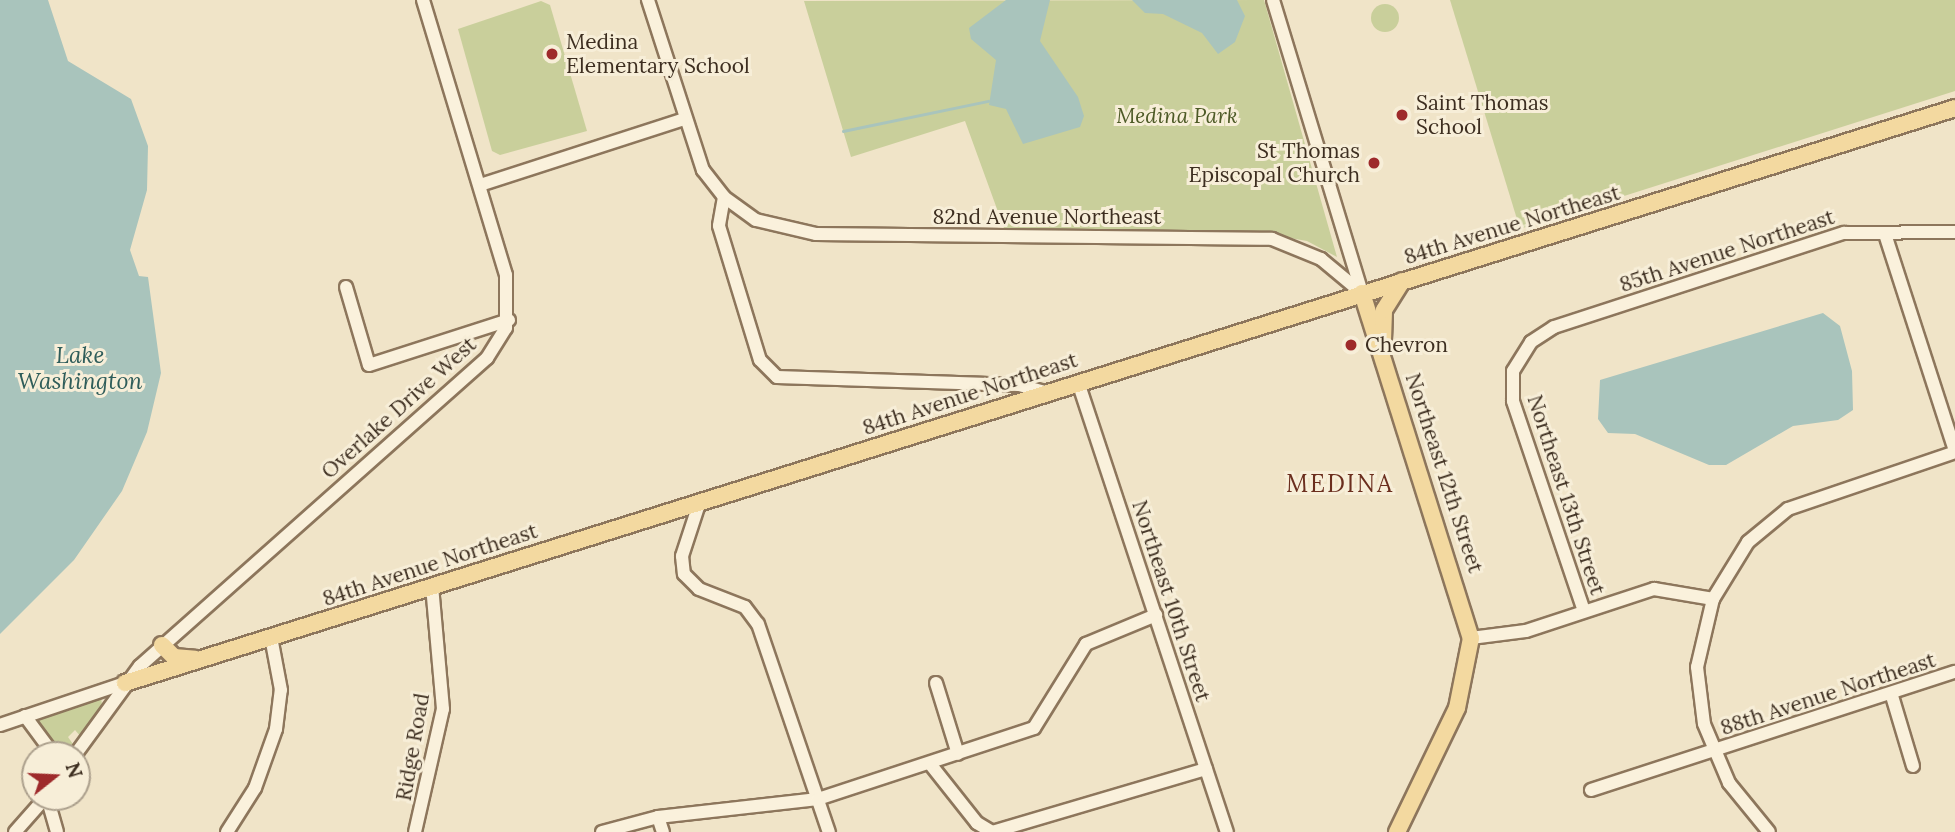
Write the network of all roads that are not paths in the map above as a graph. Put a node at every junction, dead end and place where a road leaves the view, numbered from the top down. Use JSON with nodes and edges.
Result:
{"nodes":[{"id":1,"x":423,"y":0,"type":"edge"},
{"id":2,"x":648,"y":0,"type":"edge"},
{"id":3,"x":1273,"y":0,"type":"edge"},
{"id":4,"x":1955,"y":108,"type":"edge"},
{"id":5,"x":684,"y":119,"type":"junction"},
{"id":6,"x":480,"y":185,"type":"junction"},
{"id":7,"x":724,"y":197,"type":"junction"},
{"id":8,"x":1955,"y":232,"type":"edge"},
{"id":9,"x":1885,"y":234,"type":"junction"},
{"id":10,"x":1348,"y":243,"type":"junction"},
{"id":11,"x":1327,"y":264,"type":"junction"},
{"id":12,"x":1402,"y":281,"type":"junction"},
{"id":13,"x":346,"y":287,"type":"dead end"},
{"id":14,"x":1362,"y":293,"type":"junction"},
{"id":15,"x":509,"y":320,"type":"junction"},
{"id":16,"x":1522,"y":351,"type":"joint"},
{"id":17,"x":1382,"y":353,"type":"junction"},
{"id":18,"x":1078,"y":382,"type":"junction"},
{"id":19,"x":1045,"y":392,"type":"junction"},
{"id":20,"x":1955,"y":452,"type":"edge"},
{"id":21,"x":699,"y":502,"type":"junction"},
{"id":22,"x":432,"y":586,"type":"junction"},
{"id":23,"x":1713,"y":599,"type":"junction"},
{"id":24,"x":1584,"y":611,"type":"junction"},
{"id":25,"x":1156,"y":615,"type":"junction"},
{"id":26,"x":271,"y":637,"type":"junction"},
{"id":27,"x":1471,"y":638,"type":"junction"},
{"id":28,"x":162,"y":645,"type":"junction"},
{"id":29,"x":201,"y":659,"type":"junction"},
{"id":30,"x":1955,"y":672,"type":"edge"},
{"id":31,"x":125,"y":683,"type":"junction"},
{"id":32,"x":936,"y":683,"type":"dead end"},
{"id":33,"x":1892,"y":696,"type":"junction"},
{"id":34,"x":25,"y":716,"type":"junction"},
{"id":35,"x":0,"y":724,"type":"edge"},
{"id":36,"x":44,"y":741,"type":"edge"},
{"id":37,"x":85,"y":741,"type":"edge"},
{"id":38,"x":1713,"y":752,"type":"junction"},
{"id":39,"x":958,"y":754,"type":"junction"},
{"id":40,"x":931,"y":765,"type":"junction"},
{"id":41,"x":1913,"y":766,"type":"dead end"},
{"id":42,"x":1206,"y":769,"type":"junction"},
{"id":43,"x":1591,"y":790,"type":"dead end"},
{"id":44,"x":818,"y":799,"type":"junction"},
{"id":45,"x":34,"y":811,"type":"edge"},
{"id":46,"x":51,"y":811,"type":"edge"},
{"id":47,"x":658,"y":817,"type":"junction"},
{"id":48,"x":15,"y":832,"type":"edge"},
{"id":49,"x":57,"y":832,"type":"edge"},
{"id":50,"x":227,"y":832,"type":"edge"},
{"id":51,"x":416,"y":832,"type":"edge"},
{"id":52,"x":602,"y":832,"type":"edge"},
{"id":53,"x":663,"y":832,"type":"edge"},
{"id":54,"x":829,"y":832,"type":"edge"},
{"id":55,"x":992,"y":832,"type":"edge"},
{"id":56,"x":1227,"y":832,"type":"edge"},
{"id":57,"x":1397,"y":832,"type":"edge"},
{"id":58,"x":1769,"y":832,"type":"edge"}],
"edges":[{"from":1,"to":6,"type":"street"},
{"from":2,"to":5,"type":"street","name":"82nd Avenue Northeast"},
{"from":3,"to":10,"type":"street","name":"Northeast 12th Street"},
{"from":4,"to":12,"type":"main road","name":"84th Avenue Northeast"},
{"from":5,"to":6,"type":"street"},
{"from":5,"to":7,"type":"street","name":"82nd Avenue Northeast"},
{"from":6,"to":15,"type":"street"},
{"from":7,"to":11,"type":"street","name":"82nd Avenue Northeast"},
{"from":7,"to":19,"type":"street"},
{"from":8,"to":9,"type":"street","name":"85th Avenue Northeast"},
{"from":9,"to":16,"type":"street","name":"85th Avenue Northeast"},
{"from":9,"to":20,"type":"street"},
{"from":10,"to":11,"type":"street"},
{"from":10,"to":14,"type":"street","name":"Northeast 12th Street"},
{"from":11,"to":14,"type":"street","name":"82nd Avenue Northeast"},
{"from":12,"to":14,"type":"main road","name":"84th Avenue Northeast"},
{"from":12,"to":17,"type":"main road"},
{"from":13,"to":15,"type":"street"},
{"from":14,"to":17,"type":"main road","name":"Northeast 12th Street"},
{"from":14,"to":18,"type":"main road","name":"84th Avenue Northeast"},
{"from":15,"to":28,"type":"street","name":"Overlake Drive West"},
{"from":16,"to":24,"type":"street","name":"Northeast 13th Street"},
{"from":17,"to":27,"type":"main road","name":"Northeast 12th Street"},
{"from":18,"to":19,"type":"main road","name":"84th Avenue Northeast"},
{"from":18,"to":25,"type":"street","name":"Northeast 10th Street"},
{"from":19,"to":21,"type":"main road","name":"84th Avenue Northeast"},
{"from":20,"to":23,"type":"street"},
{"from":21,"to":22,"type":"main road","name":"84th Avenue Northeast"},
{"from":21,"to":44,"type":"street"},
{"from":22,"to":26,"type":"main road","name":"84th Avenue Northeast"},
{"from":22,"to":51,"type":"street","name":"Ridge Road"},
{"from":23,"to":24,"type":"street"},
{"from":23,"to":38,"type":"street"},
{"from":24,"to":27,"type":"street"},
{"from":25,"to":39,"type":"street"},
{"from":25,"to":42,"type":"street","name":"Northeast 10th Street"},
{"from":26,"to":29,"type":"main road","name":"84th Avenue Northeast"},
{"from":26,"to":50,"type":"street"},
{"from":27,"to":57,"type":"main road"},
{"from":28,"to":29,"type":"main road"},
{"from":28,"to":31,"type":"street","name":"Overlake Drive West"},
{"from":29,"to":31,"type":"main road","name":"84th Avenue Northeast"},
{"from":30,"to":33,"type":"street","name":"88th Avenue Northeast"},
{"from":31,"to":34,"type":"street","name":"84th Avenue Northeast"},
{"from":31,"to":37,"type":"street","name":"Overlake Drive West"},
{"from":32,"to":39,"type":"street"},
{"from":33,"to":38,"type":"street","name":"88th Avenue Northeast"},
{"from":33,"to":41,"type":"street"},
{"from":34,"to":35,"type":"street","name":"84th Avenue Northeast"},
{"from":34,"to":36,"type":"street"},
{"from":38,"to":43,"type":"street","name":"88th Avenue Northeast"},
{"from":38,"to":58,"type":"street"},
{"from":39,"to":40,"type":"street"},
{"from":40,"to":44,"type":"street"},
{"from":40,"to":55,"type":"street"},
{"from":42,"to":55,"type":"street"},
{"from":42,"to":56,"type":"street","name":"Northeast 10th Street"},
{"from":44,"to":47,"type":"street"},
{"from":44,"to":54,"type":"street"},
{"from":45,"to":48,"type":"street"},
{"from":46,"to":49,"type":"street"},
{"from":47,"to":52,"type":"street"},
{"from":47,"to":53,"type":"street"}]}
